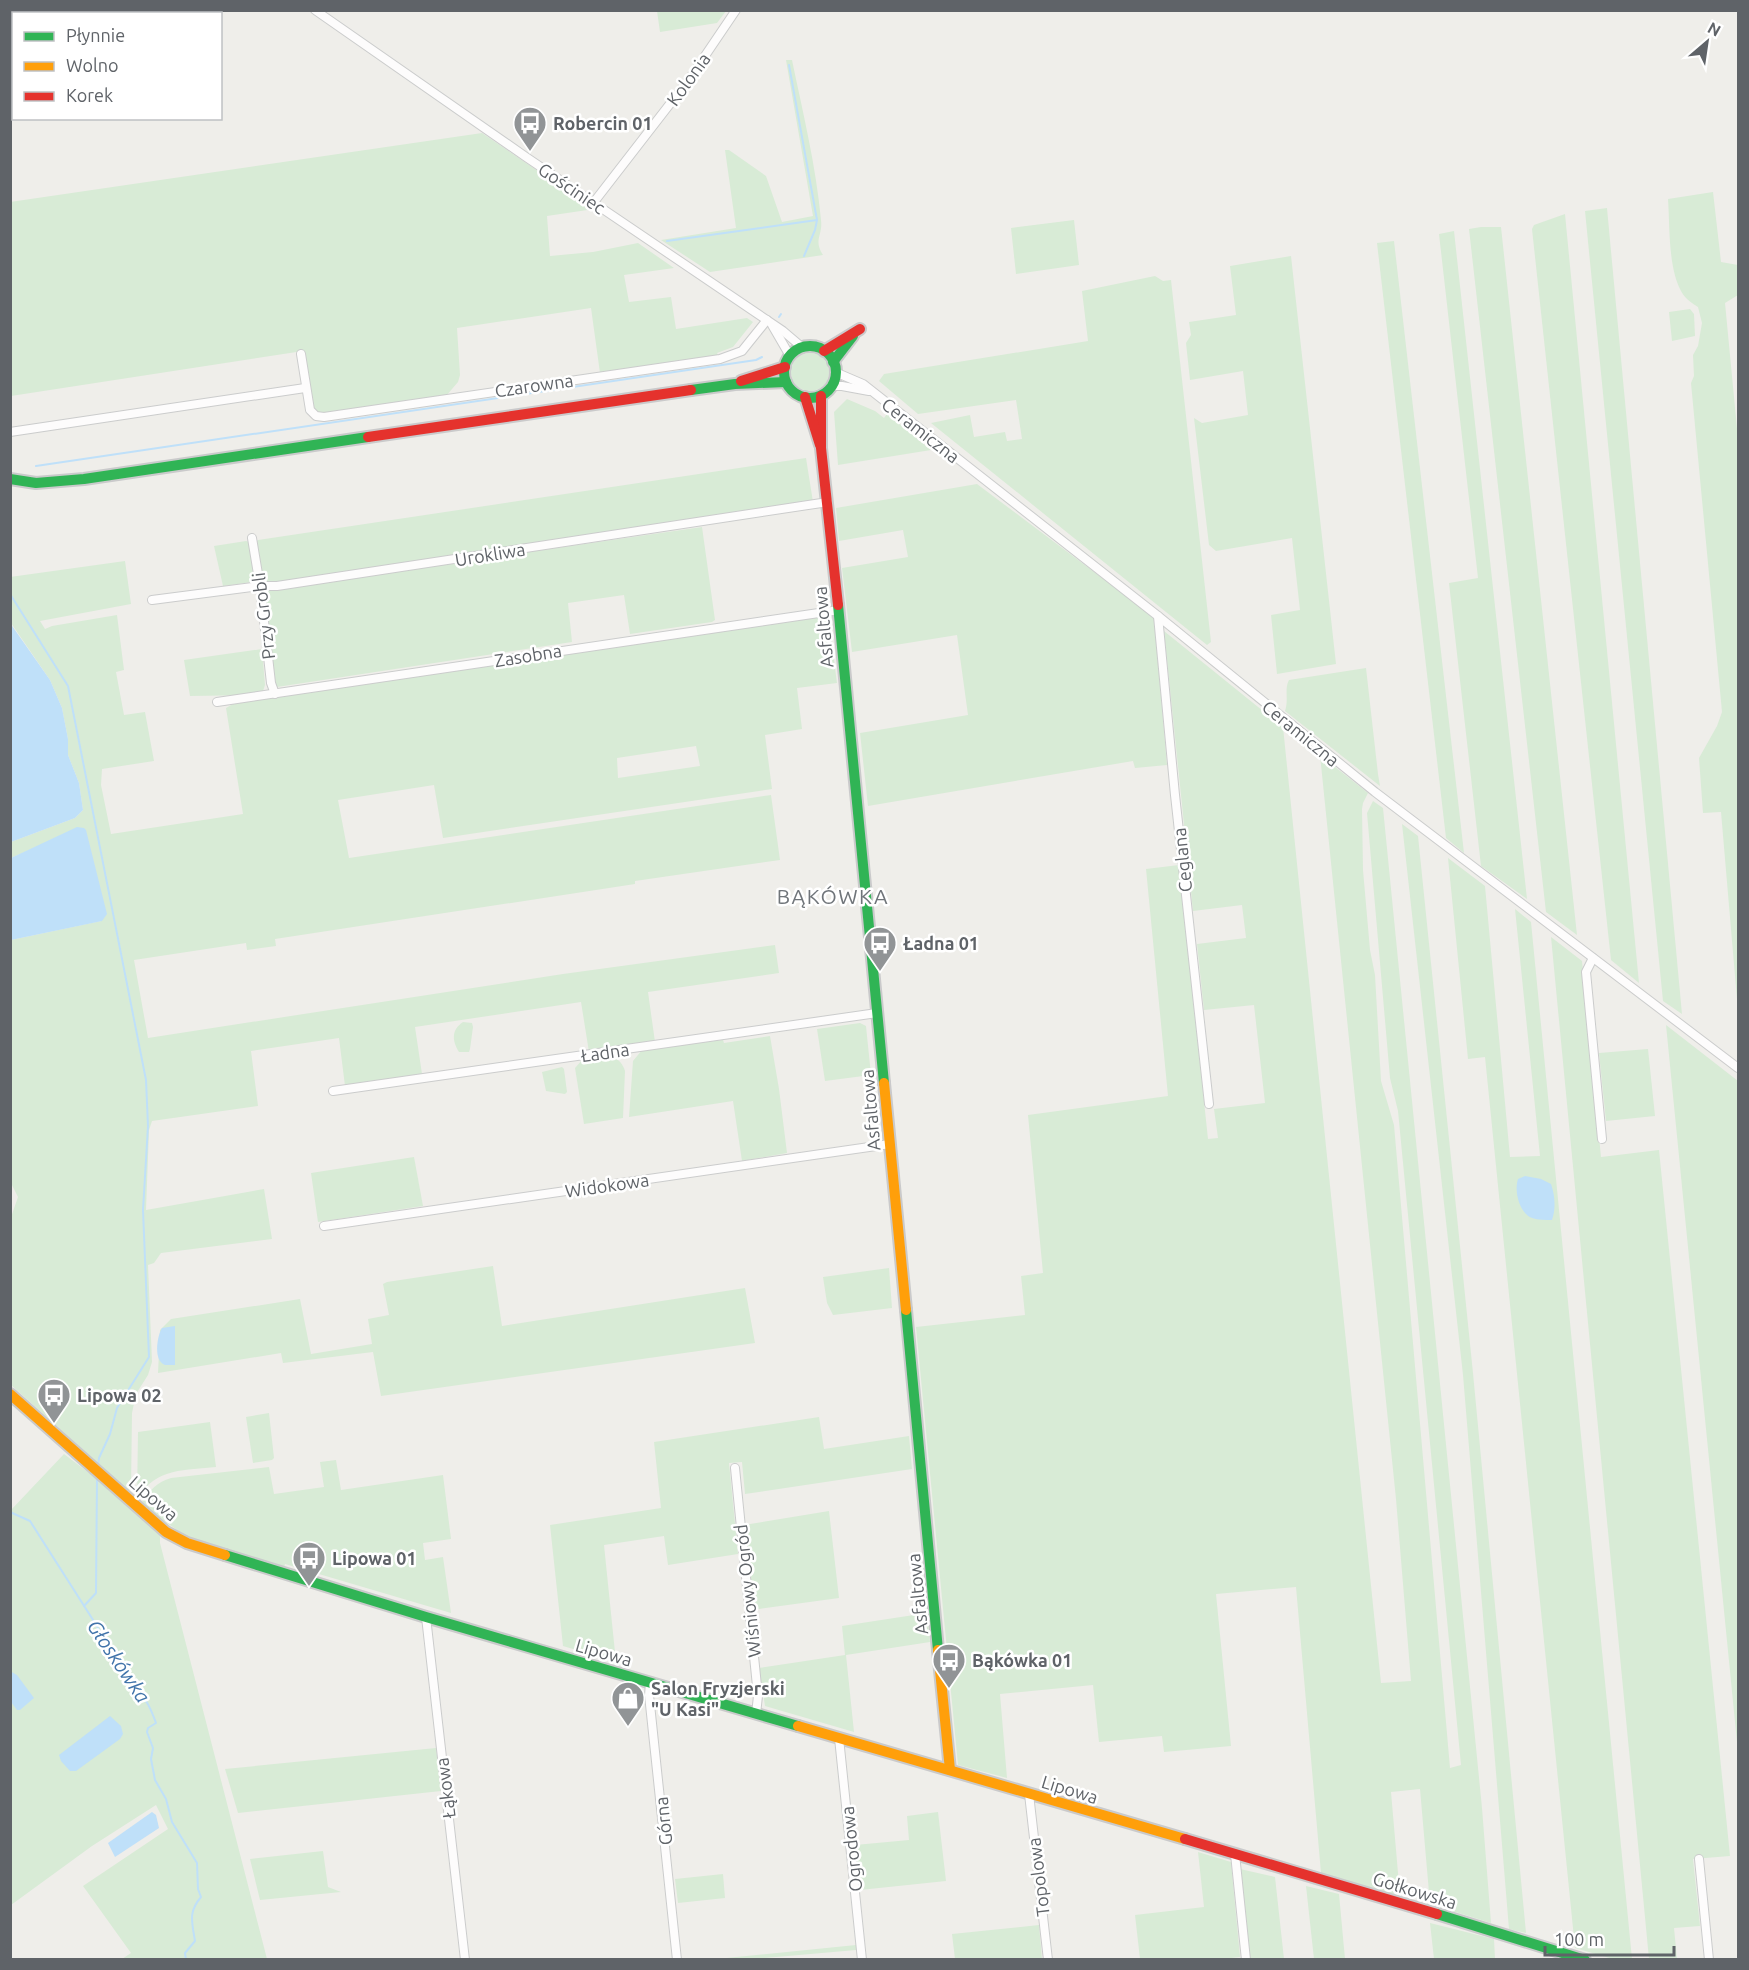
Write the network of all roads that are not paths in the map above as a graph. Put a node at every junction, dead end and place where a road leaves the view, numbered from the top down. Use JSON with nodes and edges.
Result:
{"nodes":[{"id":1,"x":315,"y":10,"type":"edge"},
{"id":2,"x":736,"y":10,"type":"edge"},
{"id":3,"x":594,"y":202,"type":"junction"},
{"id":4,"x":769,"y":322,"type":"junction"},
{"id":5,"x":803,"y":348,"type":"junction"},
{"id":6,"x":824,"y":351,"type":"junction"},
{"id":7,"x":301,"y":354,"type":"dead end"},
{"id":8,"x":788,"y":361,"type":"junction"},
{"id":9,"x":834,"y":367,"type":"junction"},
{"id":10,"x":786,"y":382,"type":"junction"},
{"id":11,"x":735,"y":384,"type":"junction"},
{"id":12,"x":831,"y":386,"type":"junction"},
{"id":13,"x":305,"y":388,"type":"junction"},
{"id":14,"x":869,"y":391,"type":"junction"},
{"id":15,"x":821,"y":396,"type":"junction"},
{"id":16,"x":805,"y":397,"type":"junction"},
{"id":17,"x":10,"y":432,"type":"edge"},
{"id":18,"x":821,"y":448,"type":"junction"},
{"id":19,"x":10,"y":479,"type":"edge"},
{"id":20,"x":828,"y":502,"type":"junction"},
{"id":21,"x":252,"y":538,"type":"dead end"},
{"id":22,"x":260,"y":586,"type":"junction"},
{"id":23,"x":152,"y":600,"type":"dead end"},
{"id":24,"x":838,"y":610,"type":"junction"},
{"id":25,"x":1158,"y":616,"type":"junction"},
{"id":26,"x":275,"y":694,"type":"junction"},
{"id":27,"x":217,"y":702,"type":"dead end"},
{"id":28,"x":1593,"y":958,"type":"junction"},
{"id":29,"x":877,"y":1013,"type":"junction"},
{"id":30,"x":1738,"y":1068,"type":"edge"},
{"id":31,"x":333,"y":1091,"type":"dead end"},
{"id":32,"x":1209,"y":1104,"type":"dead end"},
{"id":33,"x":1602,"y":1139,"type":"dead end"},
{"id":34,"x":890,"y":1144,"type":"junction"},
{"id":35,"x":324,"y":1226,"type":"dead end"},
{"id":36,"x":10,"y":1394,"type":"edge"},
{"id":37,"x":735,"y":1468,"type":"dead end"},
{"id":38,"x":426,"y":1617,"type":"junction"},
{"id":39,"x":650,"y":1683,"type":"junction"},
{"id":40,"x":756,"y":1714,"type":"junction"},
{"id":41,"x":839,"y":1738,"type":"junction"},
{"id":42,"x":950,"y":1770,"type":"junction"},
{"id":43,"x":1029,"y":1794,"type":"junction"},
{"id":44,"x":1235,"y":1854,"type":"junction"},
{"id":45,"x":1699,"y":1859,"type":"dead end"},
{"id":46,"x":465,"y":1959,"type":"edge"},
{"id":47,"x":677,"y":1959,"type":"edge"},
{"id":48,"x":862,"y":1959,"type":"edge"},
{"id":49,"x":1048,"y":1959,"type":"edge"},
{"id":50,"x":1246,"y":1959,"type":"edge"},
{"id":51,"x":1585,"y":1959,"type":"edge"},
{"id":52,"x":1709,"y":1959,"type":"edge"}],
"edges":[{"from":1,"to":3,"type":"street","name":"Gościniec"},
{"from":2,"to":3,"type":"street","name":"Kolonia"},
{"from":3,"to":4,"type":"street","name":"Gościniec"},
{"from":4,"to":5,"type":"street","name":"Gościniec"},
{"from":4,"to":8,"type":"street","name":"Gościniec"},
{"from":4,"to":13,"type":"street","name":"Czarowna"},
{"from":5,"to":6,"type":"street"},
{"from":5,"to":8,"type":"street"},
{"from":6,"to":9,"type":"street"},
{"from":6,"to":9,"type":"street"},
{"from":7,"to":13,"type":"street","name":"Czarowna"},
{"from":8,"to":10,"type":"street"},
{"from":8,"to":11,"type":"street"},
{"from":9,"to":12,"type":"street"},
{"from":9,"to":14,"type":"street","name":"Ceramiczna"},
{"from":10,"to":11,"type":"street"},
{"from":10,"to":16,"type":"street"},
{"from":11,"to":19,"type":"street"},
{"from":12,"to":14,"type":"street","name":"Ceramiczna"},
{"from":12,"to":15,"type":"street"},
{"from":13,"to":17,"type":"street"},
{"from":14,"to":25,"type":"street","name":"Ceramiczna"},
{"from":15,"to":16,"type":"street"},
{"from":15,"to":18,"type":"street","name":"Asfaltowa"},
{"from":16,"to":18,"type":"street","name":"Asfaltowa"},
{"from":18,"to":20,"type":"street","name":"Asfaltowa"},
{"from":20,"to":22,"type":"street","name":"Urokliwa"},
{"from":20,"to":24,"type":"street","name":"Asfaltowa"},
{"from":21,"to":22,"type":"street","name":"Przy Grobli"},
{"from":22,"to":23,"type":"street","name":"Urokliwa"},
{"from":22,"to":26,"type":"street","name":"Przy Grobli"},
{"from":24,"to":26,"type":"street","name":"Zasobna"},
{"from":24,"to":29,"type":"street","name":"Asfaltowa"},
{"from":25,"to":28,"type":"street","name":"Ceramiczna"},
{"from":25,"to":32,"type":"street","name":"Ceglana"},
{"from":26,"to":27,"type":"street","name":"Zasobna"},
{"from":28,"to":30,"type":"street","name":"Ceramiczna"},
{"from":28,"to":33,"type":"street"},
{"from":29,"to":31,"type":"street","name":"Ładna"},
{"from":29,"to":34,"type":"street","name":"Asfaltowa"},
{"from":34,"to":35,"type":"street","name":"Widokowa"},
{"from":34,"to":42,"type":"street","name":"Asfaltowa"},
{"from":36,"to":38,"type":"street","name":"Lipowa"},
{"from":37,"to":40,"type":"street","name":"Wiśniowy Ogród"},
{"from":38,"to":39,"type":"street","name":"Lipowa"},
{"from":38,"to":46,"type":"street","name":"Łąkowa"},
{"from":39,"to":40,"type":"street","name":"Lipowa"},
{"from":39,"to":47,"type":"street","name":"Górna"},
{"from":40,"to":41,"type":"street","name":"Lipowa"},
{"from":41,"to":42,"type":"street","name":"Lipowa"},
{"from":41,"to":48,"type":"street","name":"Ogrodowa"},
{"from":42,"to":43,"type":"street","name":"Lipowa"},
{"from":43,"to":44,"type":"street","name":"Lipowa"},
{"from":43,"to":49,"type":"street","name":"Topolowa"},
{"from":44,"to":50,"type":"street"},
{"from":44,"to":51,"type":"street","name":"Gołkowska"},
{"from":45,"to":52,"type":"street"}]}
